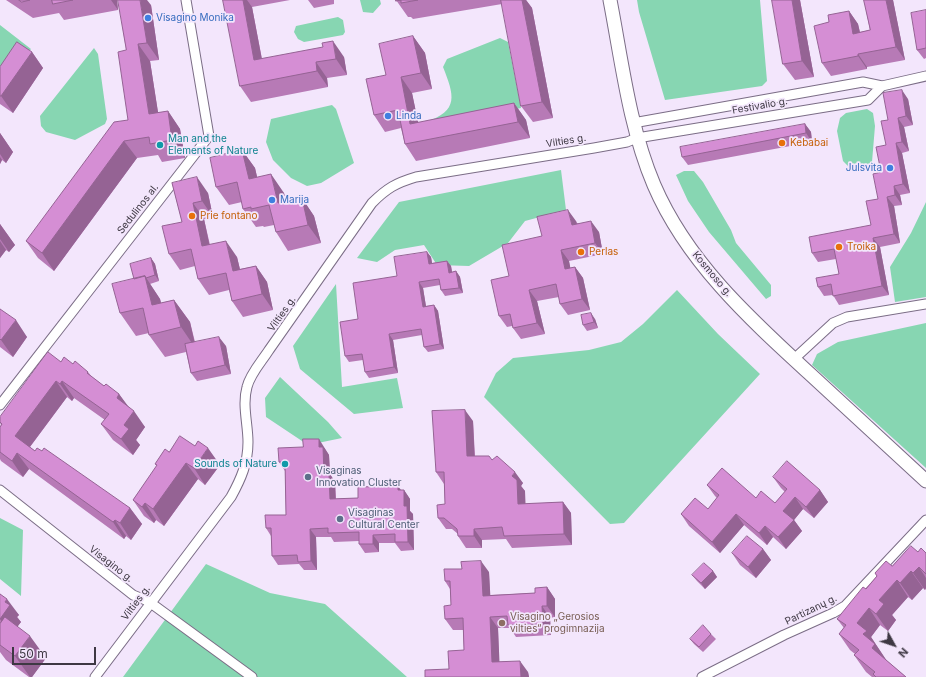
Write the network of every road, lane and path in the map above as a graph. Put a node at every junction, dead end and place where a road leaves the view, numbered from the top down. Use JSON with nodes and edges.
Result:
{"nodes":[{"id":1,"x":186,"y":0,"type":"edge"},
{"id":2,"x":610,"y":0,"type":"edge"},
{"id":3,"x":926,"y":76,"type":"edge"},
{"id":4,"x":882,"y":86,"type":"junction"},
{"id":5,"x":633,"y":123,"type":"junction"},
{"id":6,"x":637,"y":138,"type":"junction"},
{"id":7,"x":926,"y":304,"type":"edge"},
{"id":8,"x":794,"y":359,"type":"junction"},
{"id":9,"x":0,"y":405,"type":"edge"},
{"id":10,"x":926,"y":481,"type":"edge"},
{"id":11,"x":0,"y":490,"type":"edge"},
{"id":12,"x":926,"y":520,"type":"edge"},
{"id":13,"x":150,"y":603,"type":"junction"},
{"id":14,"x":95,"y":677,"type":"edge"},
{"id":15,"x":252,"y":677,"type":"edge"},
{"id":16,"x":702,"y":677,"type":"edge"}],
"edges":[{"from":1,"to":9,"type":"street","name":"Sedulinos al."},
{"from":2,"to":5,"type":"main road","name":"Kosmoso g."},
{"from":3,"to":4,"type":"street","name":"Festivalio g."},
{"from":4,"to":5,"type":"street","name":"Festivalio g."},
{"from":4,"to":6,"type":"street","name":"Festivalio g."},
{"from":5,"to":6,"type":"main road","name":"Kosmoso g."},
{"from":6,"to":8,"type":"main road","name":"Kosmoso g."},
{"from":6,"to":13,"type":"street","name":"Vilties g."},
{"from":7,"to":8,"type":"street"},
{"from":8,"to":10,"type":"main road","name":"Kosmoso g."},
{"from":11,"to":13,"type":"street","name":"Visagino g."},
{"from":12,"to":16,"type":"street","name":"Partizanų g."},
{"from":13,"to":14,"type":"street","name":"Vilties g."},
{"from":13,"to":15,"type":"street","name":"Visagino g."}]}
